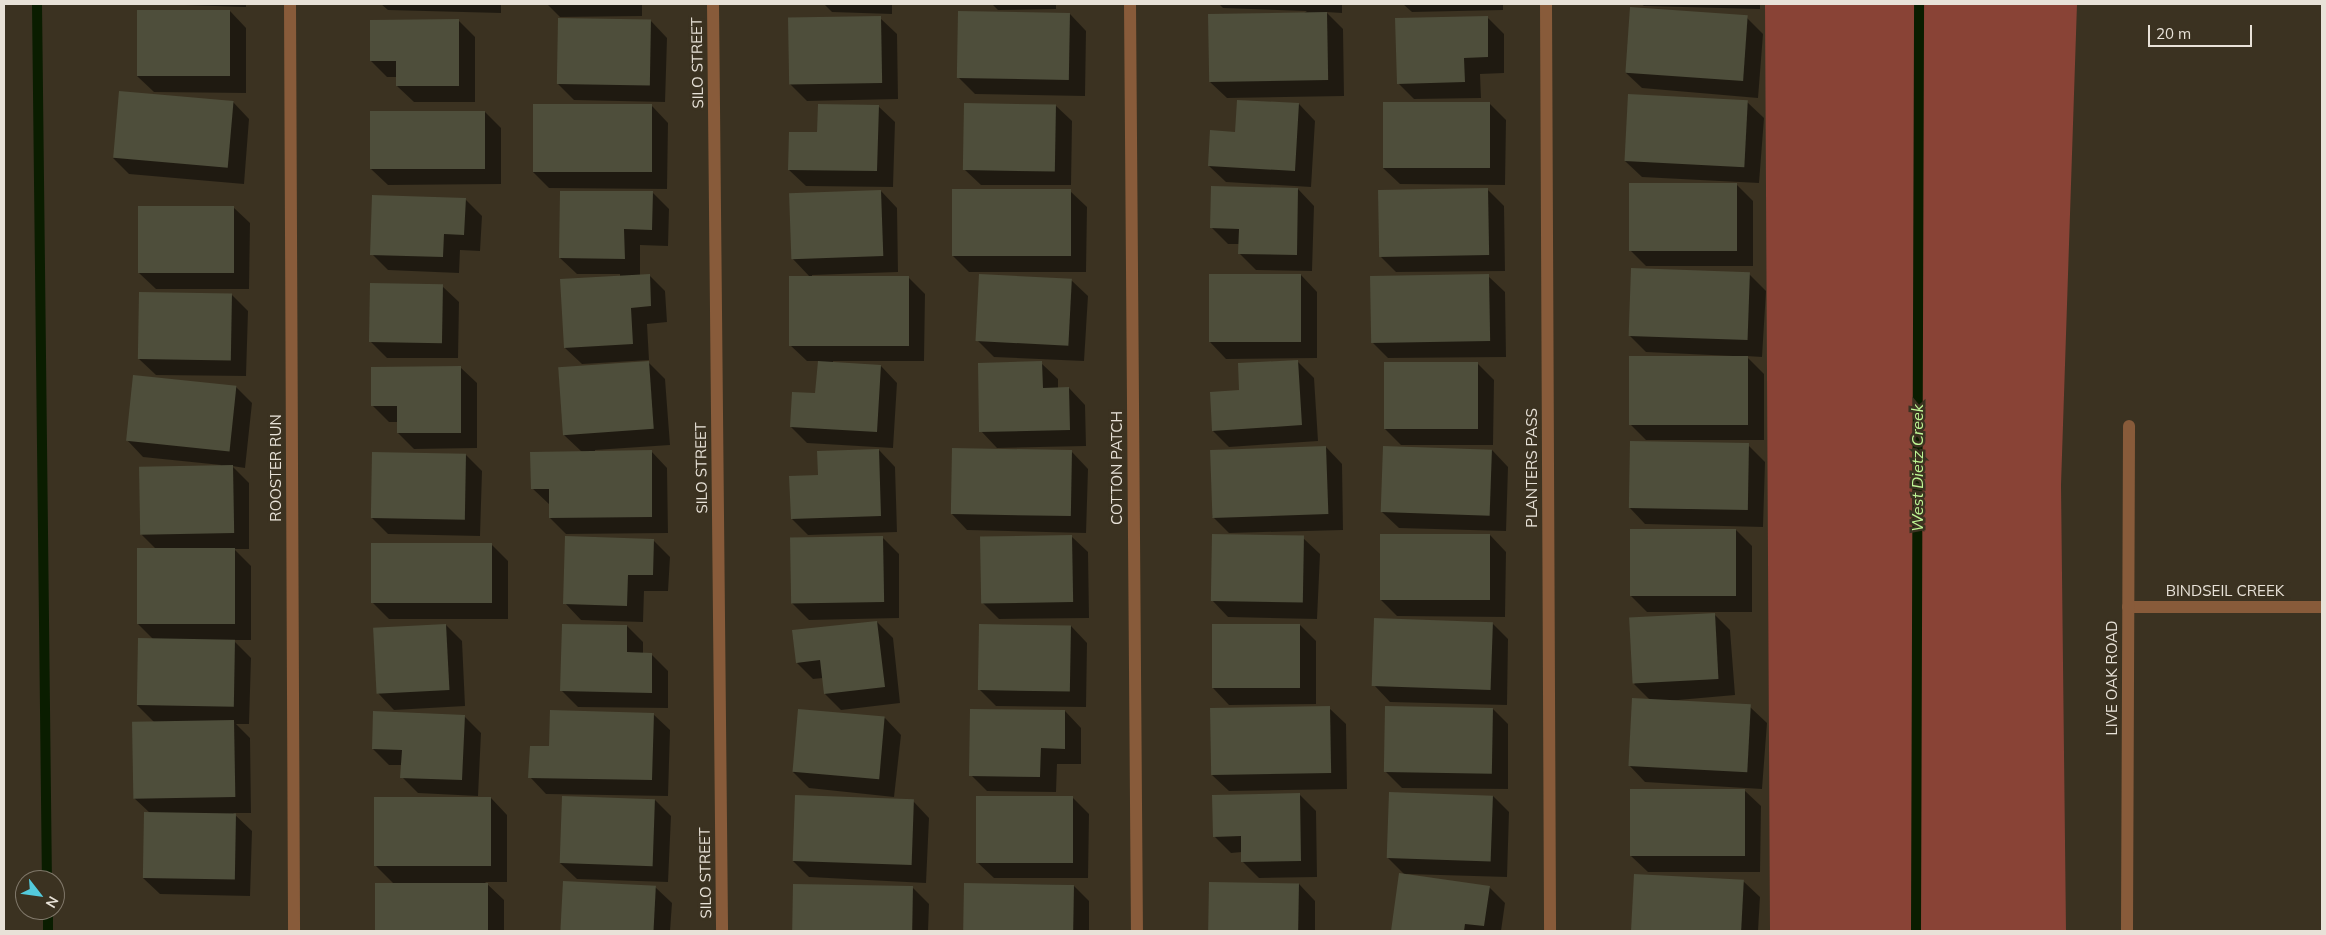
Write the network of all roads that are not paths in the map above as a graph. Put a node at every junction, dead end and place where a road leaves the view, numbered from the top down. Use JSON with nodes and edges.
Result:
{"nodes":[{"id":1,"x":290,"y":4,"type":"edge"},
{"id":2,"x":713,"y":4,"type":"edge"},
{"id":3,"x":1130,"y":4,"type":"edge"},
{"id":4,"x":1546,"y":4,"type":"edge"},
{"id":5,"x":2129,"y":426,"type":"dead end"},
{"id":6,"x":2128,"y":607,"type":"junction"},
{"id":7,"x":2322,"y":607,"type":"edge"},
{"id":8,"x":294,"y":931,"type":"edge"},
{"id":9,"x":722,"y":931,"type":"edge"},
{"id":10,"x":1137,"y":931,"type":"edge"},
{"id":11,"x":1550,"y":931,"type":"edge"},
{"id":12,"x":2127,"y":931,"type":"edge"}],
"edges":[{"from":1,"to":8,"type":"street","name":"ROOSTER RUN"},
{"from":2,"to":9,"type":"street","name":"SILO STREET"},
{"from":3,"to":10,"type":"street","name":"COTTON PATCH"},
{"from":4,"to":11,"type":"street","name":"PLANTERS PASS"},
{"from":5,"to":6,"type":"street","name":"LIVE OAK ROAD"},
{"from":6,"to":7,"type":"street","name":"BINDSEIL CREEK"},
{"from":6,"to":12,"type":"street","name":"LIVE OAK ROAD"}]}
